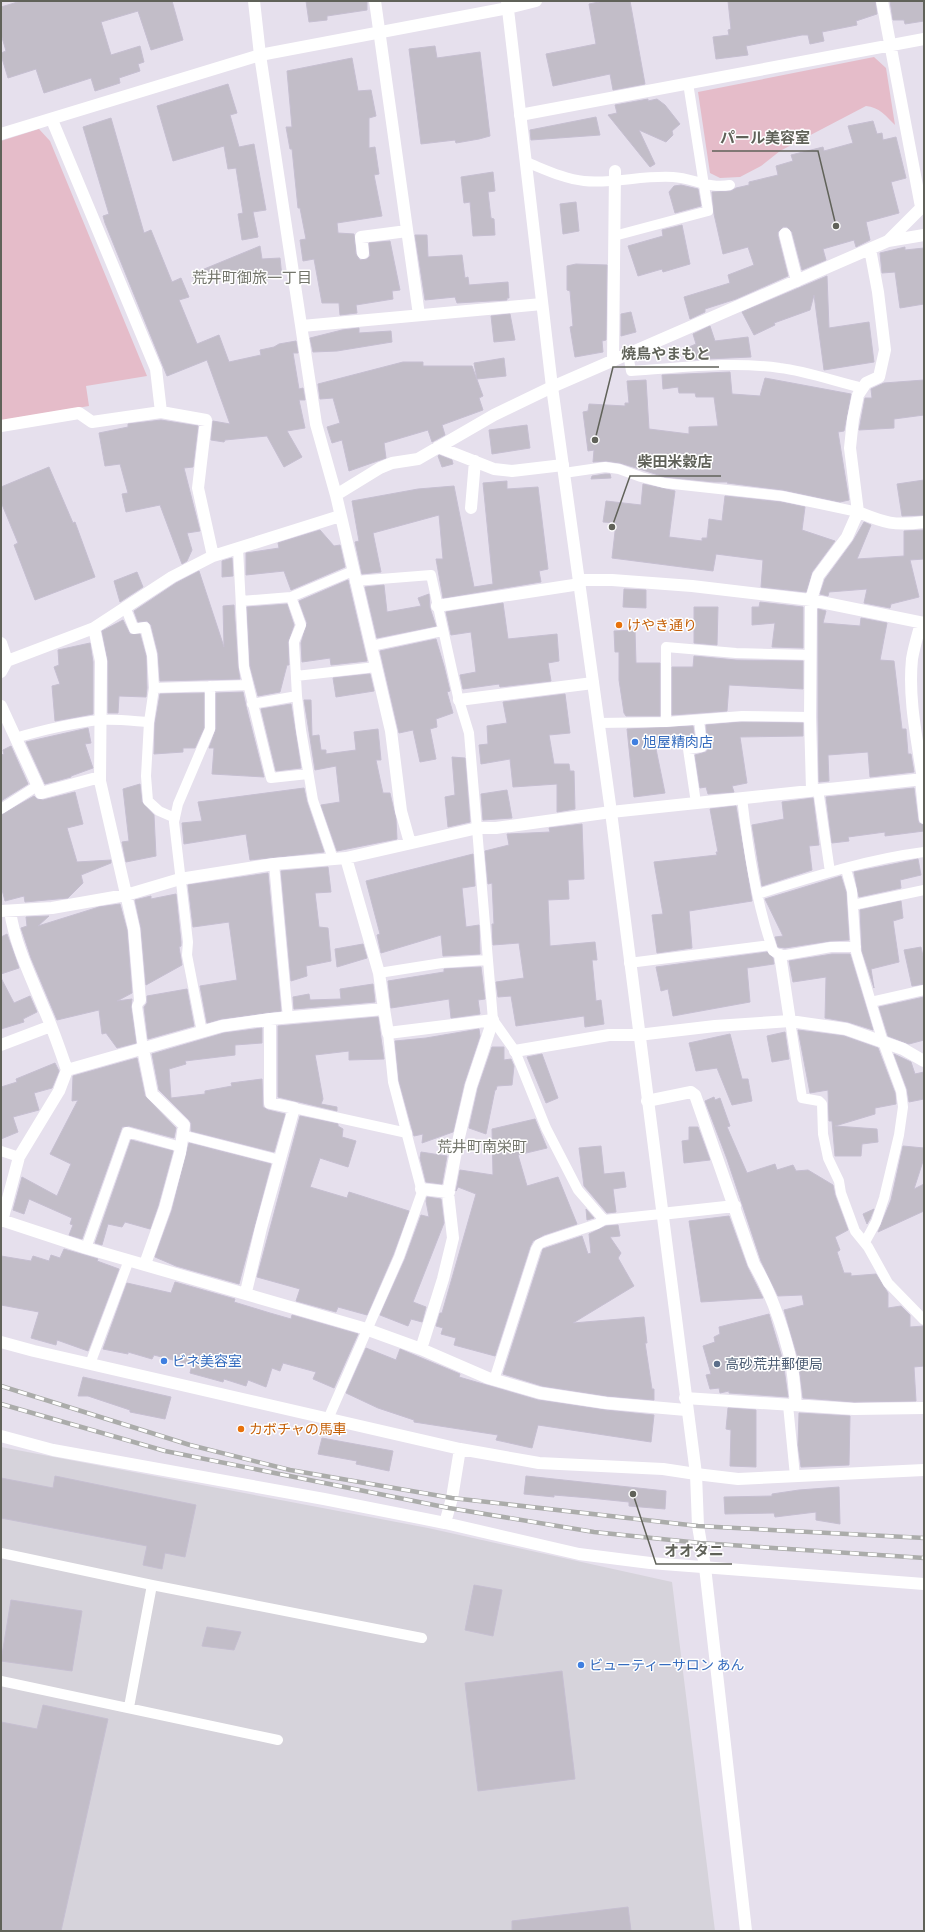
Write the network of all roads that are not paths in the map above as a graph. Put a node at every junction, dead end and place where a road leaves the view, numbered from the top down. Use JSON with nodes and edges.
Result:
{"nodes":[{"id":1,"x":254,"y":1,"type":"edge"},
{"id":2,"x":374,"y":1,"type":"edge"},
{"id":3,"x":536,"y":1,"type":"edge"},
{"id":4,"x":882,"y":1,"type":"edge"},
{"id":5,"x":508,"y":4,"type":"edge"},
{"id":6,"x":379,"y":33,"type":"junction"},
{"id":7,"x":924,"y":39,"type":"edge"},
{"id":8,"x":891,"y":45,"type":"junction"},
{"id":9,"x":260,"y":55,"type":"junction"},
{"id":10,"x":688,"y":83,"type":"junction"},
{"id":11,"x":520,"y":115,"type":"junction"},
{"id":12,"x":52,"y":120,"type":"junction"},
{"id":13,"x":1,"y":134,"type":"edge"},
{"id":14,"x":526,"y":162,"type":"junction"},
{"id":15,"x":615,"y":176,"type":"junction"},
{"id":16,"x":704,"y":184,"type":"junction"},
{"id":17,"x":730,"y":185,"type":"dead end"},
{"id":18,"x":922,"y":206,"type":"edge"},
{"id":19,"x":407,"y":231,"type":"junction"},
{"id":20,"x":785,"y":234,"type":"dead end"},
{"id":21,"x":924,"y":235,"type":"edge"},
{"id":22,"x":614,"y":236,"type":"junction"},
{"id":23,"x":888,"y":241,"type":"junction"},
{"id":24,"x":870,"y":249,"type":"junction"},
{"id":25,"x":363,"y":253,"type":"dead end"},
{"id":26,"x":797,"y":281,"type":"junction"},
{"id":27,"x":542,"y":304,"type":"junction"},
{"id":28,"x":419,"y":315,"type":"junction"},
{"id":29,"x":302,"y":326,"type":"junction"},
{"id":30,"x":628,"y":354,"type":"junction"},
{"id":31,"x":612,"y":361,"type":"junction"},
{"id":32,"x":552,"y":387,"type":"junction"},
{"id":33,"x":863,"y":388,"type":"junction"},
{"id":34,"x":161,"y":412,"type":"junction"},
{"id":35,"x":1,"y":426,"type":"edge"},
{"id":36,"x":438,"y":447,"type":"junction"},
{"id":37,"x":475,"y":461,"type":"junction"},
{"id":38,"x":564,"y":469,"type":"junction"},
{"id":39,"x":336,"y":495,"type":"junction"},
{"id":40,"x":471,"y":508,"type":"dead end"},
{"id":41,"x":858,"y":512,"type":"junction"},
{"id":42,"x":340,"y":516,"type":"junction"},
{"id":43,"x":924,"y":522,"type":"edge"},
{"id":44,"x":238,"y":548,"type":"junction"},
{"id":45,"x":213,"y":556,"type":"junction"},
{"id":46,"x":354,"y":576,"type":"junction"},
{"id":47,"x":579,"y":582,"type":"junction"},
{"id":48,"x":291,"y":597,"type":"junction"},
{"id":49,"x":811,"y":600,"type":"junction"},
{"id":50,"x":241,"y":601,"type":"junction"},
{"id":51,"x":437,"y":606,"type":"junction"},
{"id":52,"x":126,"y":609,"type":"junction"},
{"id":53,"x":922,"y":623,"type":"edge"},
{"id":54,"x":94,"y":628,"type":"junction"},
{"id":55,"x":442,"y":631,"type":"junction"},
{"id":56,"x":1,"y":643,"type":"edge"},
{"id":57,"x":371,"y":646,"type":"junction"},
{"id":58,"x":810,"y":655,"type":"junction"},
{"id":59,"x":4,"y":659,"type":"edge"},
{"id":60,"x":376,"y":667,"type":"junction"},
{"id":61,"x":1,"y":672,"type":"edge"},
{"id":62,"x":296,"y":676,"type":"junction"},
{"id":63,"x":593,"y":684,"type":"junction"},
{"id":64,"x":248,"y":685,"type":"junction"},
{"id":65,"x":210,"y":686,"type":"junction"},
{"id":66,"x":154,"y":688,"type":"junction"},
{"id":67,"x":297,"y":696,"type":"junction"},
{"id":68,"x":459,"y":700,"type":"junction"},
{"id":69,"x":252,"y":704,"type":"junction"},
{"id":70,"x":1,"y":706,"type":"edge"},
{"id":71,"x":810,"y":716,"type":"junction"},
{"id":72,"x":101,"y":720,"type":"junction"},
{"id":73,"x":699,"y":720,"type":"junction"},
{"id":74,"x":149,"y":722,"type":"junction"},
{"id":75,"x":666,"y":722,"type":"junction"},
{"id":76,"x":598,"y":723,"type":"junction"},
{"id":77,"x":15,"y":738,"type":"junction"},
{"id":78,"x":308,"y":774,"type":"junction"},
{"id":79,"x":100,"y":777,"type":"junction"},
{"id":80,"x":922,"y":779,"type":"edge"},
{"id":81,"x":37,"y":786,"type":"junction"},
{"id":82,"x":815,"y":789,"type":"junction"},
{"id":83,"x":742,"y":798,"type":"junction"},
{"id":84,"x":696,"y":803,"type":"junction"},
{"id":85,"x":1,"y":809,"type":"edge"},
{"id":86,"x":611,"y":812,"type":"junction"},
{"id":87,"x":174,"y":818,"type":"junction"},
{"id":88,"x":924,"y":819,"type":"edge"},
{"id":89,"x":478,"y":828,"type":"junction"},
{"id":90,"x":410,"y":843,"type":"junction"},
{"id":91,"x":924,"y":852,"type":"edge"},
{"id":92,"x":346,"y":858,"type":"junction"},
{"id":93,"x":333,"y":859,"type":"junction"},
{"id":94,"x":274,"y":864,"type":"junction"},
{"id":95,"x":846,"y":869,"type":"junction"},
{"id":96,"x":830,"y":872,"type":"junction"},
{"id":97,"x":180,"y":879,"type":"junction"},
{"id":98,"x":924,"y":890,"type":"edge"},
{"id":99,"x":758,"y":894,"type":"junction"},
{"id":100,"x":126,"y":895,"type":"junction"},
{"id":101,"x":853,"y":905,"type":"junction"},
{"id":102,"x":3,"y":909,"type":"edge"},
{"id":103,"x":771,"y":945,"type":"junction"},
{"id":104,"x":856,"y":947,"type":"junction"},
{"id":105,"x":780,"y":955,"type":"junction"},
{"id":106,"x":487,"y":960,"type":"junction"},
{"id":107,"x":629,"y":963,"type":"junction"},
{"id":108,"x":379,"y":973,"type":"junction"},
{"id":109,"x":924,"y":990,"type":"edge"},
{"id":110,"x":140,"y":1000,"type":"joint"},
{"id":111,"x":871,"y":1002,"type":"junction"},
{"id":112,"x":384,"y":1010,"type":"junction"},
{"id":113,"x":288,"y":1018,"type":"junction"},
{"id":114,"x":270,"y":1019,"type":"junction"},
{"id":115,"x":493,"y":1020,"type":"junction"},
{"id":116,"x":790,"y":1021,"type":"junction"},
{"id":117,"x":51,"y":1026,"type":"junction"},
{"id":118,"x":202,"y":1032,"type":"junction"},
{"id":119,"x":388,"y":1033,"type":"junction"},
{"id":120,"x":638,"y":1035,"type":"junction"},
{"id":121,"x":883,"y":1042,"type":"junction"},
{"id":122,"x":1,"y":1045,"type":"edge"},
{"id":123,"x":143,"y":1050,"type":"junction"},
{"id":124,"x":515,"y":1051,"type":"junction"},
{"id":125,"x":924,"y":1061,"type":"edge"},
{"id":126,"x":67,"y":1070,"type":"junction"},
{"id":127,"x":647,"y":1101,"type":"junction"},
{"id":128,"x":294,"y":1108,"type":"junction"},
{"id":129,"x":407,"y":1133,"type":"junction"},
{"id":130,"x":182,"y":1141,"type":"junction"},
{"id":131,"x":1,"y":1151,"type":"edge"},
{"id":132,"x":19,"y":1157,"type":"junction"},
{"id":133,"x":280,"y":1160,"type":"junction"},
{"id":134,"x":422,"y":1189,"type":"junction"},
{"id":135,"x":449,"y":1192,"type":"junction"},
{"id":136,"x":735,"y":1206,"type":"junction"},
{"id":137,"x":662,"y":1214,"type":"junction"},
{"id":138,"x":604,"y":1220,"type":"junction"},
{"id":139,"x":1,"y":1221,"type":"edge"},
{"id":140,"x":865,"y":1242,"type":"junction"},
{"id":141,"x":86,"y":1248,"type":"junction"},
{"id":142,"x":129,"y":1260,"type":"junction"},
{"id":143,"x":145,"y":1264,"type":"junction"},
{"id":144,"x":246,"y":1292,"type":"junction"},
{"id":145,"x":924,"y":1320,"type":"edge"},
{"id":146,"x":368,"y":1329,"type":"junction"},
{"id":147,"x":1,"y":1342,"type":"edge"},
{"id":148,"x":421,"y":1349,"type":"junction"},
{"id":149,"x":90,"y":1364,"type":"junction"},
{"id":150,"x":494,"y":1380,"type":"junction"},
{"id":151,"x":686,"y":1404,"type":"junction"},
{"id":152,"x":792,"y":1405,"type":"junction"},
{"id":153,"x":924,"y":1408,"type":"edge"},
{"id":154,"x":328,"y":1419,"type":"junction"},
{"id":155,"x":1,"y":1436,"type":"edge"},
{"id":156,"x":460,"y":1449,"type":"junction"},
{"id":157,"x":924,"y":1470,"type":"edge"},
{"id":158,"x":696,"y":1474,"type":"junction"},
{"id":159,"x":794,"y":1476,"type":"junction"},
{"id":160,"x":446,"y":1523,"type":"junction"},
{"id":161,"x":1,"y":1553,"type":"edge"},
{"id":162,"x":704,"y":1567,"type":"junction"},
{"id":163,"x":924,"y":1584,"type":"edge"},
{"id":164,"x":152,"y":1585,"type":"junction"},
{"id":165,"x":422,"y":1638,"type":"dead end"},
{"id":166,"x":1,"y":1681,"type":"edge"},
{"id":167,"x":129,"y":1707,"type":"junction"},
{"id":168,"x":278,"y":1740,"type":"dead end"},
{"id":169,"x":746,"y":1931,"type":"edge"}],
"edges":[{"from":1,"to":9,"type":"street"},
{"from":2,"to":6,"type":"street"},
{"from":3,"to":5,"type":"street"},
{"from":4,"to":8,"type":"street"},
{"from":5,"to":6,"type":"street"},
{"from":5,"to":11,"type":"street"},
{"from":6,"to":9,"type":"street"},
{"from":6,"to":19,"type":"street"},
{"from":7,"to":8,"type":"street"},
{"from":8,"to":10,"type":"street"},
{"from":8,"to":18,"type":"street"},
{"from":9,"to":12,"type":"street"},
{"from":9,"to":29,"type":"street"},
{"from":10,"to":11,"type":"street"},
{"from":10,"to":16,"type":"lane"},
{"from":11,"to":14,"type":"street"},
{"from":12,"to":13,"type":"street"},
{"from":12,"to":34,"type":"street"},
{"from":14,"to":15,"type":"lane"},
{"from":14,"to":27,"type":"street"},
{"from":15,"to":16,"type":"lane"},
{"from":15,"to":22,"type":"street"},
{"from":16,"to":17,"type":"lane"},
{"from":16,"to":22,"type":"lane"},
{"from":18,"to":23,"type":"street"},
{"from":19,"to":25,"type":"street"},
{"from":19,"to":28,"type":"street"},
{"from":20,"to":26,"type":"street"},
{"from":21,"to":23,"type":"street"},
{"from":22,"to":31,"type":"street"},
{"from":23,"to":24,"type":"street"},
{"from":24,"to":26,"type":"street"},
{"from":24,"to":33,"type":"street"},
{"from":26,"to":30,"type":"street"},
{"from":27,"to":28,"type":"street"},
{"from":27,"to":32,"type":"street"},
{"from":28,"to":29,"type":"street"},
{"from":29,"to":39,"type":"street"},
{"from":30,"to":31,"type":"street"},
{"from":30,"to":33,"type":"lane"},
{"from":31,"to":32,"type":"street"},
{"from":32,"to":36,"type":"street"},
{"from":32,"to":38,"type":"street"},
{"from":33,"to":41,"type":"street"},
{"from":34,"to":35,"type":"street"},
{"from":34,"to":45,"type":"street"},
{"from":36,"to":37,"type":"street"},
{"from":36,"to":39,"type":"street"},
{"from":37,"to":38,"type":"street"},
{"from":37,"to":40,"type":"street"},
{"from":38,"to":41,"type":"lane"},
{"from":38,"to":47,"type":"street"},
{"from":39,"to":42,"type":"street"},
{"from":41,"to":43,"type":"street"},
{"from":41,"to":49,"type":"street"},
{"from":42,"to":44,"type":"street"},
{"from":42,"to":46,"type":"street"},
{"from":44,"to":45,"type":"street"},
{"from":44,"to":50,"type":"lane"},
{"from":45,"to":52,"type":"street"},
{"from":46,"to":48,"type":"lane"},
{"from":46,"to":51,"type":"lane"},
{"from":46,"to":57,"type":"street"},
{"from":47,"to":49,"type":"street"},
{"from":47,"to":51,"type":"street"},
{"from":47,"to":63,"type":"street"},
{"from":48,"to":50,"type":"lane"},
{"from":48,"to":62,"type":"lane"},
{"from":49,"to":53,"type":"street"},
{"from":49,"to":58,"type":"street"},
{"from":50,"to":64,"type":"lane"},
{"from":51,"to":55,"type":"lane"},
{"from":52,"to":54,"type":"street"},
{"from":52,"to":66,"type":"lane"},
{"from":53,"to":80,"type":"street"},
{"from":54,"to":59,"type":"street"},
{"from":54,"to":72,"type":"street"},
{"from":55,"to":57,"type":"lane"},
{"from":55,"to":68,"type":"lane"},
{"from":56,"to":59,"type":"street"},
{"from":57,"to":60,"type":"street"},
{"from":58,"to":71,"type":"street"},
{"from":58,"to":75,"type":"lane"},
{"from":59,"to":61,"type":"street"},
{"from":60,"to":62,"type":"lane"},
{"from":60,"to":90,"type":"street"},
{"from":62,"to":67,"type":"lane"},
{"from":63,"to":68,"type":"street"},
{"from":63,"to":76,"type":"street"},
{"from":64,"to":65,"type":"lane"},
{"from":64,"to":69,"type":"lane"},
{"from":65,"to":66,"type":"lane"},
{"from":65,"to":87,"type":"lane"},
{"from":66,"to":74,"type":"lane"},
{"from":67,"to":69,"type":"lane"},
{"from":67,"to":78,"type":"lane"},
{"from":68,"to":89,"type":"lane"},
{"from":69,"to":78,"type":"lane"},
{"from":70,"to":77,"type":"street"},
{"from":71,"to":73,"type":"lane"},
{"from":71,"to":82,"type":"street"},
{"from":72,"to":74,"type":"lane"},
{"from":72,"to":77,"type":"lane"},
{"from":72,"to":79,"type":"street"},
{"from":73,"to":75,"type":"lane"},
{"from":73,"to":84,"type":"lane"},
{"from":74,"to":87,"type":"lane"},
{"from":75,"to":76,"type":"lane"},
{"from":76,"to":86,"type":"street"},
{"from":77,"to":81,"type":"street"},
{"from":78,"to":93,"type":"lane"},
{"from":79,"to":81,"type":"street"},
{"from":79,"to":100,"type":"street"},
{"from":80,"to":82,"type":"street"},
{"from":80,"to":88,"type":"lane"},
{"from":81,"to":85,"type":"lane"},
{"from":82,"to":83,"type":"street"},
{"from":82,"to":96,"type":"lane"},
{"from":83,"to":84,"type":"street"},
{"from":83,"to":99,"type":"lane"},
{"from":84,"to":86,"type":"street"},
{"from":86,"to":89,"type":"street"},
{"from":86,"to":107,"type":"street"},
{"from":87,"to":97,"type":"lane"},
{"from":89,"to":90,"type":"street"},
{"from":89,"to":106,"type":"lane"},
{"from":90,"to":92,"type":"street"},
{"from":91,"to":95,"type":"lane"},
{"from":92,"to":93,"type":"street"},
{"from":92,"to":108,"type":"street"},
{"from":93,"to":94,"type":"street"},
{"from":94,"to":97,"type":"street"},
{"from":94,"to":113,"type":"lane"},
{"from":95,"to":96,"type":"lane"},
{"from":95,"to":101,"type":"lane"},
{"from":96,"to":99,"type":"lane"},
{"from":97,"to":100,"type":"street"},
{"from":97,"to":118,"type":"lane"},
{"from":98,"to":101,"type":"lane"},
{"from":99,"to":103,"type":"lane"},
{"from":100,"to":102,"type":"street"},
{"from":100,"to":110,"type":"street"},
{"from":101,"to":104,"type":"lane"},
{"from":102,"to":117,"type":"street"},
{"from":103,"to":105,"type":"lane"},
{"from":103,"to":107,"type":"lane"},
{"from":104,"to":105,"type":"lane"},
{"from":104,"to":111,"type":"lane"},
{"from":105,"to":116,"type":"street"},
{"from":106,"to":108,"type":"lane"},
{"from":106,"to":115,"type":"lane"},
{"from":107,"to":120,"type":"street"},
{"from":108,"to":112,"type":"street"},
{"from":109,"to":111,"type":"lane"},
{"from":110,"to":123,"type":"lane"},
{"from":111,"to":121,"type":"lane"},
{"from":112,"to":113,"type":"street"},
{"from":112,"to":119,"type":"street"},
{"from":113,"to":114,"type":"street"},
{"from":114,"to":118,"type":"street"},
{"from":114,"to":128,"type":"street"},
{"from":115,"to":119,"type":"street"},
{"from":115,"to":124,"type":"lane"},
{"from":115,"to":135,"type":"street"},
{"from":116,"to":120,"type":"street"},
{"from":116,"to":121,"type":"street"},
{"from":116,"to":140,"type":"lane"},
{"from":117,"to":122,"type":"street"},
{"from":117,"to":126,"type":"street"},
{"from":118,"to":123,"type":"street"},
{"from":119,"to":129,"type":"lane"},
{"from":120,"to":124,"type":"street"},
{"from":120,"to":127,"type":"street"},
{"from":121,"to":125,"type":"street"},
{"from":121,"to":140,"type":"lane"},
{"from":123,"to":126,"type":"street"},
{"from":123,"to":130,"type":"street"},
{"from":124,"to":138,"type":"lane"},
{"from":126,"to":132,"type":"street"},
{"from":127,"to":136,"type":"street"},
{"from":127,"to":137,"type":"street"},
{"from":128,"to":129,"type":"lane"},
{"from":128,"to":133,"type":"street"},
{"from":129,"to":134,"type":"lane"},
{"from":130,"to":133,"type":"lane"},
{"from":130,"to":141,"type":"lane"},
{"from":130,"to":143,"type":"street"},
{"from":131,"to":132,"type":"lane"},
{"from":132,"to":139,"type":"street"},
{"from":133,"to":144,"type":"street"},
{"from":134,"to":135,"type":"street"},
{"from":134,"to":146,"type":"lane"},
{"from":135,"to":148,"type":"street"},
{"from":136,"to":137,"type":"street"},
{"from":136,"to":152,"type":"street"},
{"from":137,"to":138,"type":"lane"},
{"from":137,"to":151,"type":"street"},
{"from":138,"to":150,"type":"lane"},
{"from":139,"to":141,"type":"street"},
{"from":140,"to":145,"type":"lane"},
{"from":141,"to":142,"type":"street"},
{"from":142,"to":143,"type":"street"},
{"from":142,"to":149,"type":"lane"},
{"from":143,"to":144,"type":"street"},
{"from":144,"to":146,"type":"street"},
{"from":146,"to":148,"type":"street"},
{"from":146,"to":154,"type":"lane"},
{"from":147,"to":149,"type":"street"},
{"from":148,"to":150,"type":"street"},
{"from":149,"to":154,"type":"street"},
{"from":150,"to":151,"type":"street"},
{"from":151,"to":152,"type":"street"},
{"from":151,"to":158,"type":"street"},
{"from":152,"to":153,"type":"street"},
{"from":152,"to":159,"type":"lane"},
{"from":154,"to":156,"type":"street"},
{"from":155,"to":160,"type":"street"},
{"from":156,"to":158,"type":"street"},
{"from":156,"to":160,"type":"street"},
{"from":157,"to":159,"type":"street"},
{"from":158,"to":159,"type":"street"},
{"from":158,"to":162,"type":"street"},
{"from":160,"to":162,"type":"street"},
{"from":161,"to":164,"type":"lane"},
{"from":162,"to":163,"type":"street"},
{"from":162,"to":169,"type":"street"},
{"from":164,"to":165,"type":"lane"},
{"from":164,"to":167,"type":"lane"},
{"from":166,"to":167,"type":"lane"},
{"from":167,"to":168,"type":"lane"}]}
